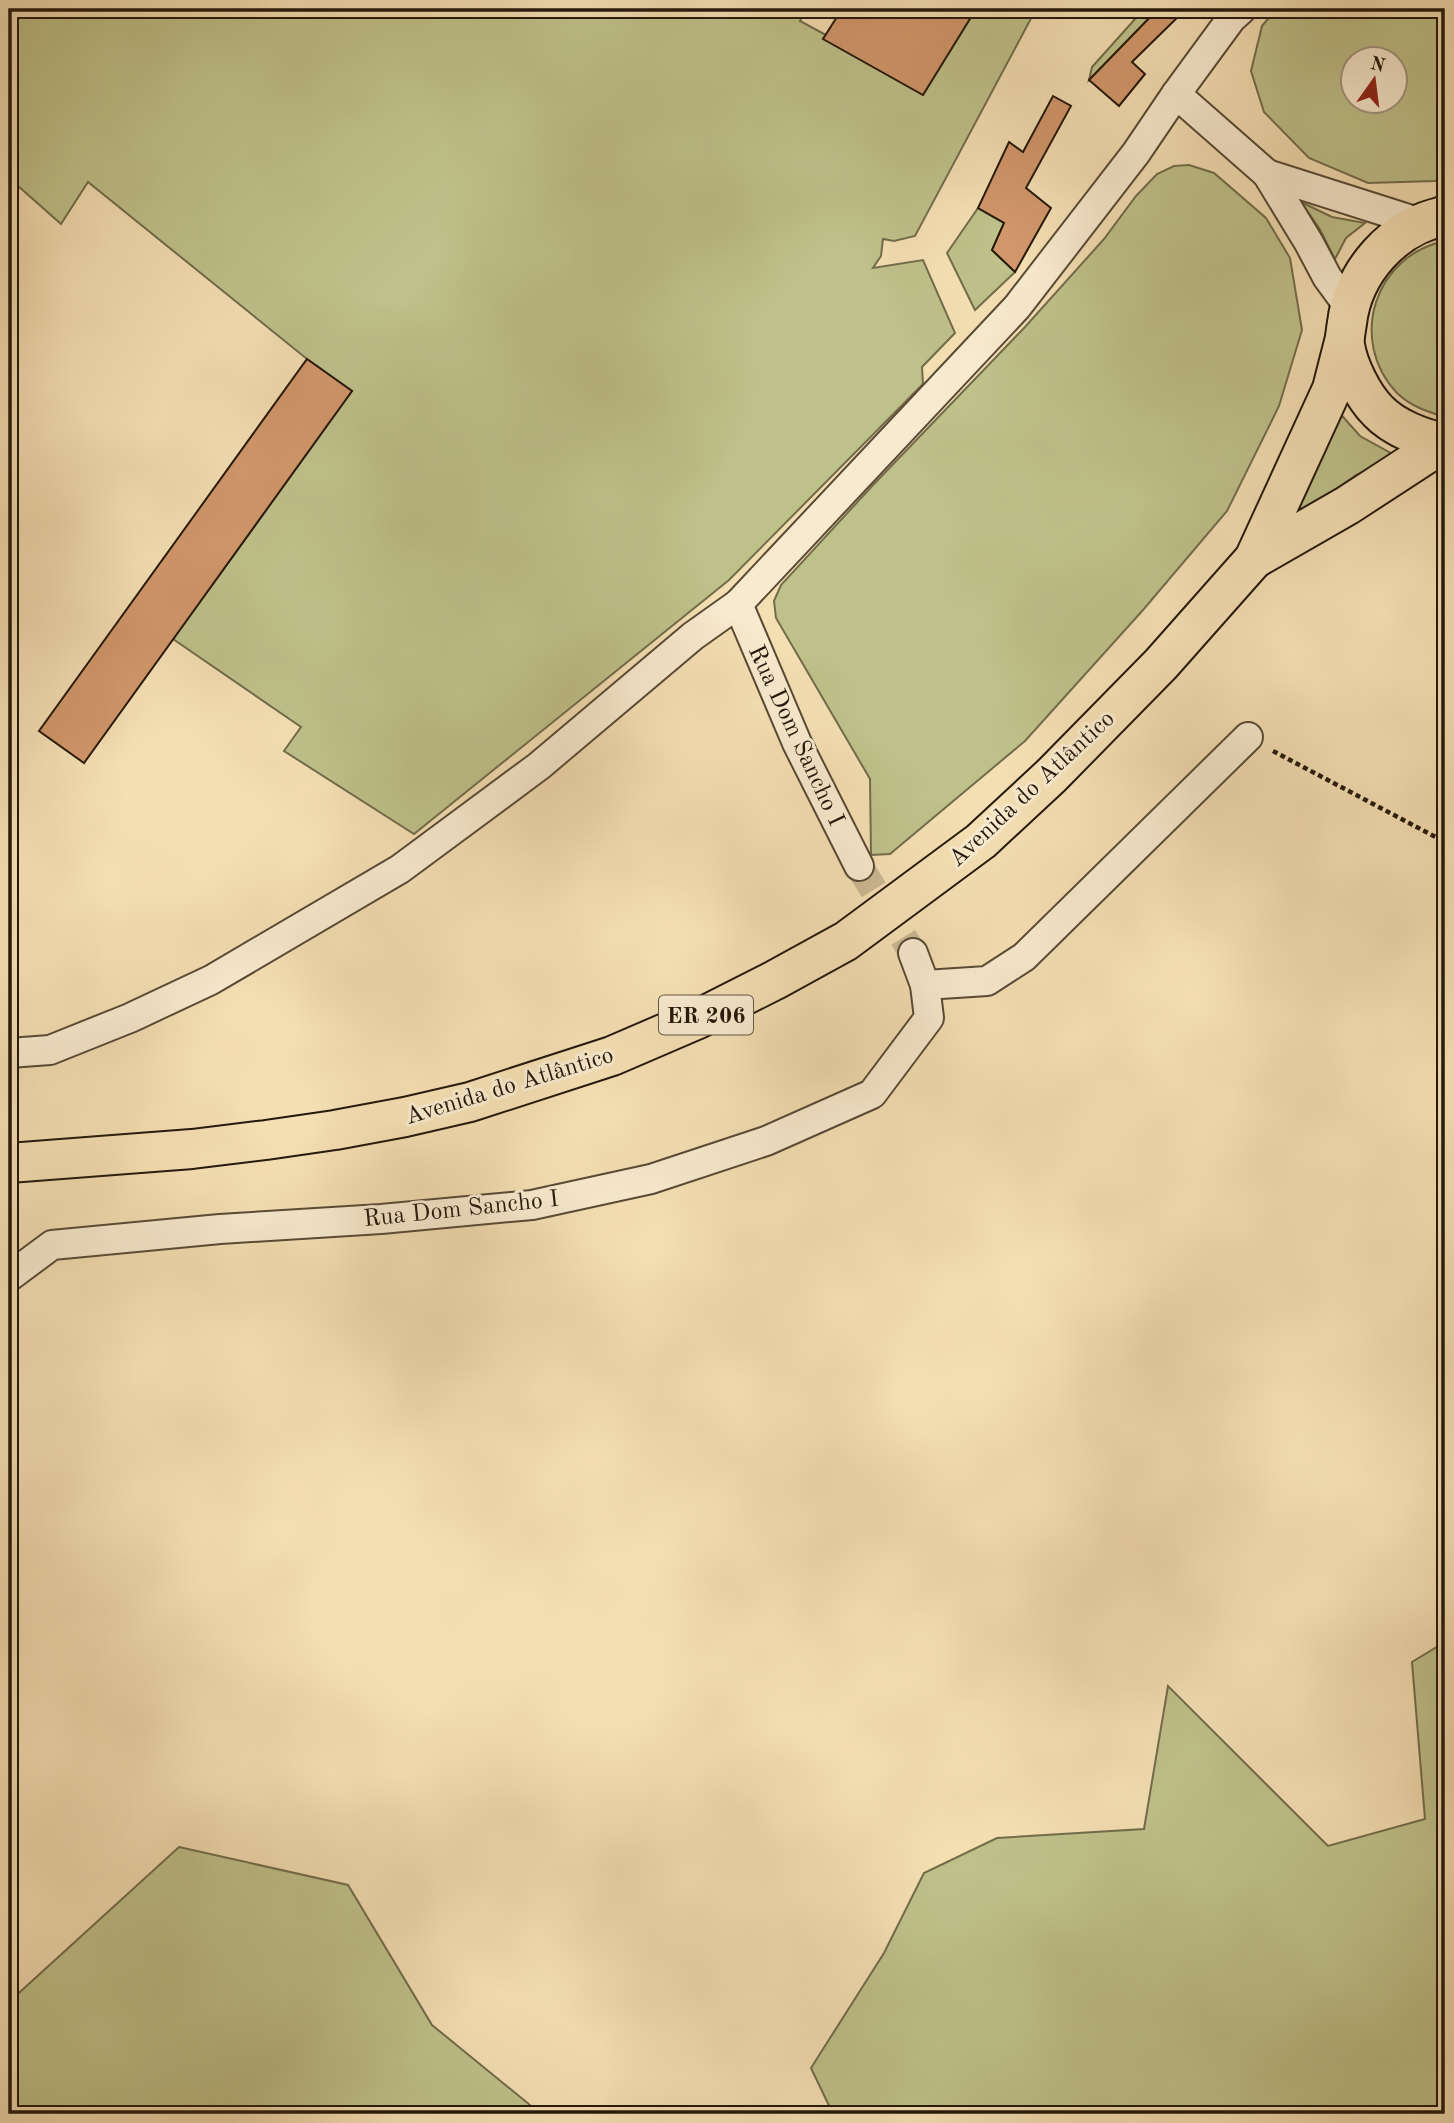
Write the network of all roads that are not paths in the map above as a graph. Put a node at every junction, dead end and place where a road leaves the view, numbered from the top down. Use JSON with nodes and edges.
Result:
{"nodes":[{"id":1,"x":1242,"y":9,"type":"edge"},
{"id":2,"x":1177,"y":94,"type":"junction"},
{"id":3,"x":1267,"y":174,"type":"junction"},
{"id":4,"x":1439,"y":218,"type":"edge"},
{"id":5,"x":1346,"y":325,"type":"junction"},
{"id":6,"x":1444,"y":443,"type":"edge"},
{"id":7,"x":1254,"y":559,"type":"junction"},
{"id":8,"x":738,"y":604,"type":"junction"},
{"id":9,"x":1248,"y":737,"type":"road end"},
{"id":10,"x":859,"y":866,"type":"tunnel mouth"},
{"id":11,"x":913,"y":953,"type":"tunnel mouth"},
{"id":12,"x":925,"y":985,"type":"junction"},
{"id":13,"x":9,"y":1053,"type":"edge"},
{"id":14,"x":9,"y":1163,"type":"edge"},
{"id":15,"x":9,"y":1277,"type":"edge"}],
"edges":[{"from":1,"to":2,"type":"street"},
{"from":2,"to":3,"type":"street"},
{"from":2,"to":8,"type":"street"},
{"from":3,"to":4,"type":"street"},
{"from":3,"to":5,"type":"street"},
{"from":4,"to":5,"type":"main road"},
{"from":5,"to":6,"type":"main road"},
{"from":5,"to":7,"type":"main road"},
{"from":6,"to":7,"type":"main road"},
{"from":7,"to":14,"type":"main road","name":"Avenida do Atlântico","number":"ER 206"},
{"from":8,"to":10,"type":"street","name":"Rua Dom Sancho I"},
{"from":8,"to":13,"type":"street"},
{"from":9,"to":12,"type":"street"},
{"from":11,"to":12,"type":"street","name":"Rua Dom Sancho I"},
{"from":12,"to":15,"type":"street","name":"Rua Dom Sancho I"}]}
